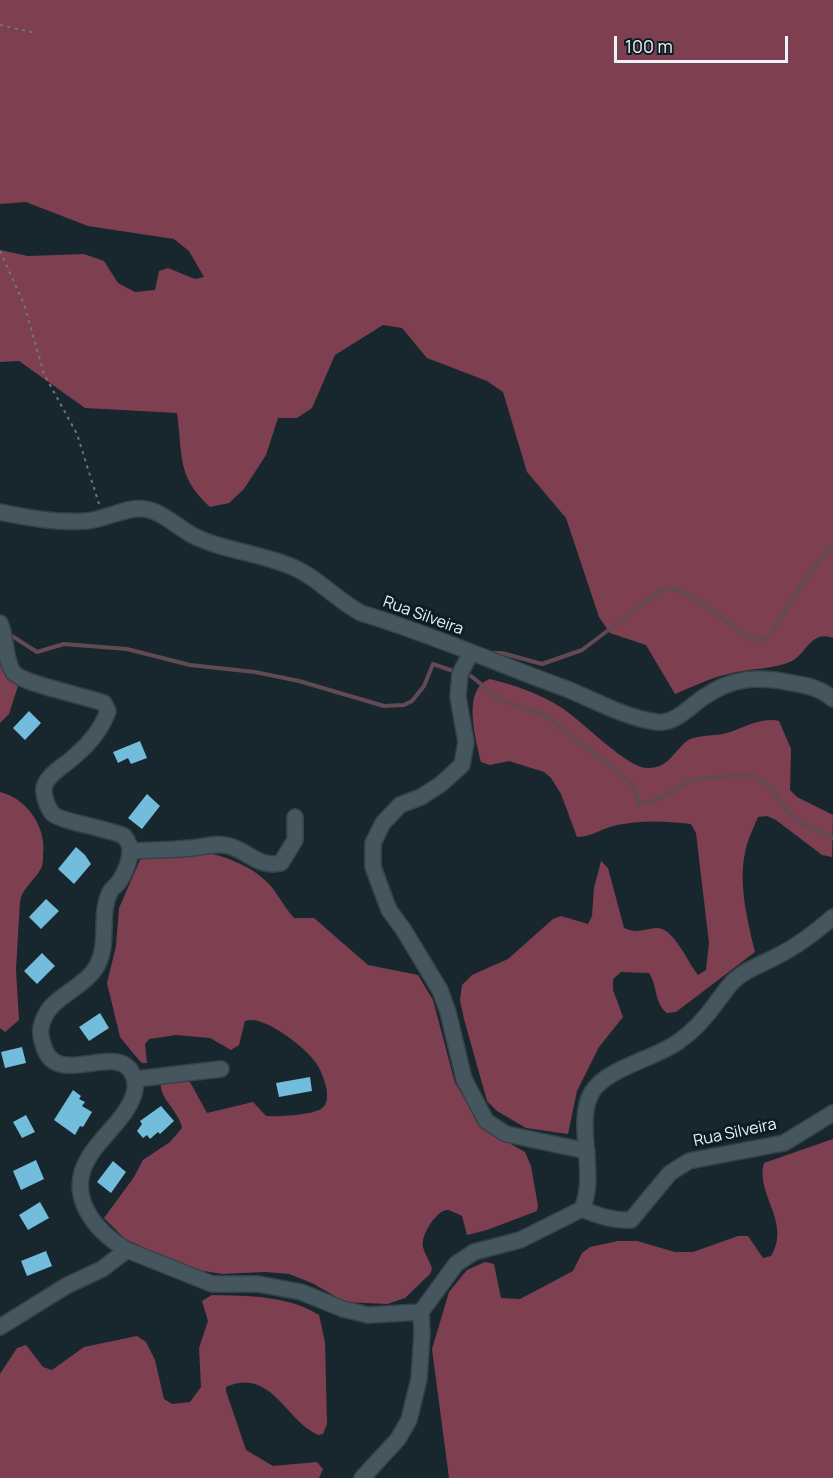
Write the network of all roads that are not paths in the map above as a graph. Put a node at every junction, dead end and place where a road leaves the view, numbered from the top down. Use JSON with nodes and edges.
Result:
{"nodes":[{"id":1,"x":0,"y":512,"type":"edge"},
{"id":2,"x":0,"y":623,"type":"edge"},
{"id":3,"x":471,"y":652,"type":"junction"},
{"id":4,"x":833,"y":699,"type":"edge"},
{"id":5,"x":295,"y":817,"type":"dead end"},
{"id":6,"x":131,"y":851,"type":"junction"},
{"id":7,"x":833,"y":917,"type":"edge"},
{"id":8,"x":221,"y":1069,"type":"dead end"},
{"id":9,"x":136,"y":1079,"type":"junction"},
{"id":10,"x":833,"y":1113,"type":"edge"},
{"id":11,"x":587,"y":1151,"type":"junction"},
{"id":12,"x":582,"y":1209,"type":"junction"},
{"id":13,"x":127,"y":1250,"type":"junction"},
{"id":14,"x":421,"y":1312,"type":"junction"},
{"id":15,"x":0,"y":1328,"type":"edge"},
{"id":16,"x":362,"y":1478,"type":"edge"}],
"edges":[{"from":1,"to":3,"type":"street","name":"Rua Silveira"},
{"from":2,"to":6,"type":"street"},
{"from":3,"to":4,"type":"street","name":"Rua Silveira"},
{"from":3,"to":11,"type":"street"},
{"from":5,"to":6,"type":"street"},
{"from":6,"to":9,"type":"street"},
{"from":7,"to":11,"type":"street"},
{"from":8,"to":9,"type":"street"},
{"from":9,"to":13,"type":"street"},
{"from":10,"to":12,"type":"street","name":"Rua Silveira"},
{"from":11,"to":12,"type":"street"},
{"from":12,"to":14,"type":"street"},
{"from":13,"to":14,"type":"street"},
{"from":13,"to":15,"type":"street"},
{"from":14,"to":16,"type":"street"}]}
